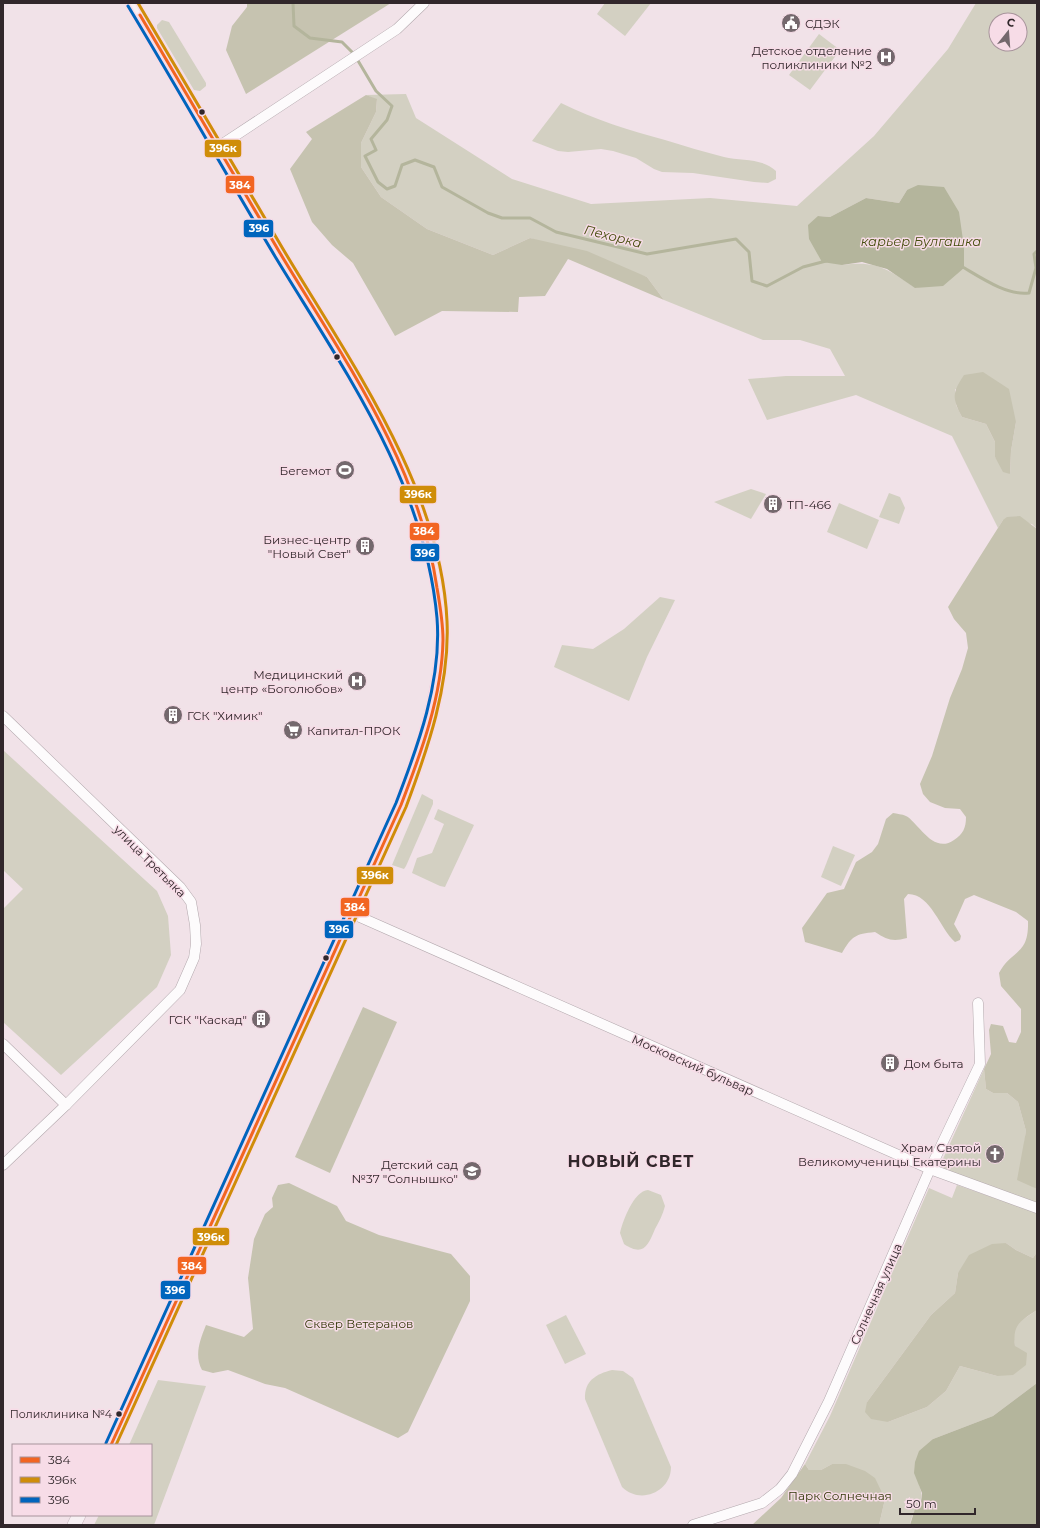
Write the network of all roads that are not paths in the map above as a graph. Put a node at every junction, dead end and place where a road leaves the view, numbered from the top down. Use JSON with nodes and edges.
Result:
{"nodes":[{"id":1,"x":132,"y":3,"type":"edge"},
{"id":2,"x":424,"y":3,"type":"edge"},
{"id":3,"x":218,"y":147,"type":"junction"},
{"id":4,"x":3,"y":716,"type":"edge"},
{"id":5,"x":353,"y":914,"type":"junction"},
{"id":6,"x":978,"y":1002,"type":"dead end"},
{"id":7,"x":3,"y":1044,"type":"edge"},
{"id":8,"x":66,"y":1105,"type":"junction"},
{"id":9,"x":3,"y":1165,"type":"edge"},
{"id":10,"x":930,"y":1169,"type":"junction"},
{"id":11,"x":1037,"y":1208,"type":"edge"},
{"id":12,"x":110,"y":1444,"type":"edge"},
{"id":13,"x":78,"y":1516,"type":"edge"},
{"id":14,"x":74,"y":1525,"type":"edge"},
{"id":15,"x":693,"y":1525,"type":"edge"}],
"edges":[{"from":1,"to":3,"type":"main road"},
{"from":2,"to":3,"type":"street"},
{"from":3,"to":5,"type":"main road"},
{"from":4,"to":8,"type":"street","name":"улица Третьяка"},
{"from":5,"to":10,"type":"street","name":"Московский бульвар"},
{"from":5,"to":12,"type":"main road"},
{"from":6,"to":10,"type":"street","name":"Солнечная улица"},
{"from":7,"to":8,"type":"street"},
{"from":8,"to":9,"type":"street","name":"улица Третьяка"},
{"from":10,"to":11,"type":"street","name":"Московский бульвар"},
{"from":10,"to":15,"type":"street","name":"Солнечная улица"},
{"from":13,"to":14,"type":"main road"}]}
